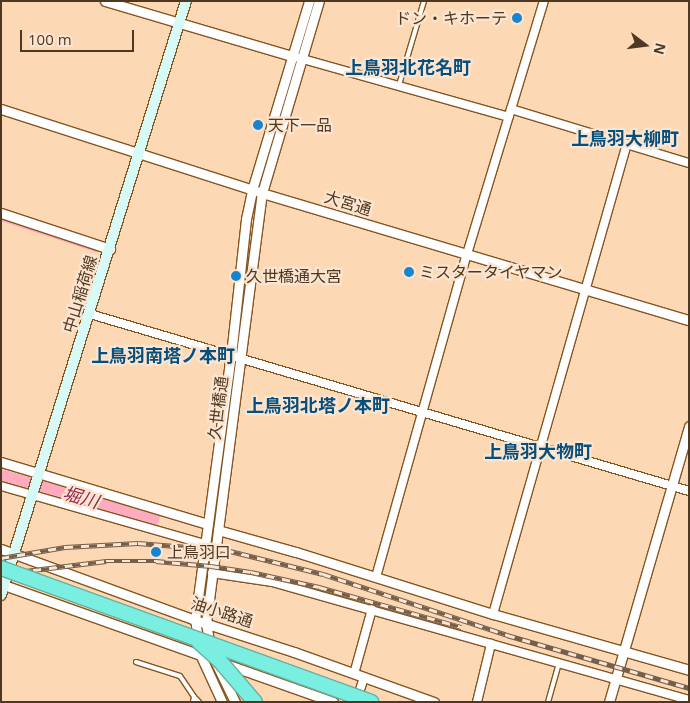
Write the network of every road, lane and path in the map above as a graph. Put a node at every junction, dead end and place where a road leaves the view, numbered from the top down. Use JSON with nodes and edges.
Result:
{"nodes":[{"id":1,"x":105,"y":1,"type":"edge"},
{"id":2,"x":186,"y":1,"type":"edge"},
{"id":3,"x":309,"y":1,"type":"edge"},
{"id":4,"x":319,"y":1,"type":"edge"},
{"id":5,"x":424,"y":1,"type":"edge"},
{"id":6,"x":544,"y":1,"type":"edge"},
{"id":7,"x":179,"y":24,"type":"junction"},
{"id":8,"x":292,"y":56,"type":"junction"},
{"id":9,"x":302,"y":59,"type":"junction"},
{"id":10,"x":399,"y":86,"type":"junction"},
{"id":11,"x":1,"y":109,"type":"edge"},
{"id":12,"x":510,"y":113,"type":"junction"},
{"id":13,"x":274,"y":116,"type":"junction"},
{"id":14,"x":284,"y":119,"type":"junction"},
{"id":15,"x":627,"y":144,"type":"junction"},
{"id":16,"x":138,"y":153,"type":"junction"},
{"id":17,"x":689,"y":162,"type":"edge"},
{"id":18,"x":252,"y":190,"type":"junction"},
{"id":19,"x":262,"y":193,"type":"junction"},
{"id":20,"x":1,"y":213,"type":"edge"},
{"id":21,"x":110,"y":248,"type":"junction"},
{"id":22,"x":467,"y":254,"type":"junction"},
{"id":23,"x":244,"y":285,"type":"junction"},
{"id":24,"x":586,"y":290,"type":"junction"},
{"id":25,"x":90,"y":314,"type":"junction"},
{"id":26,"x":689,"y":320,"type":"edge"},
{"id":27,"x":235,"y":357,"type":"junction"},
{"id":28,"x":422,"y":414,"type":"junction"},
{"id":29,"x":222,"y":422,"type":"junction"},
{"id":30,"x":232,"y":424,"type":"junction"},
{"id":31,"x":689,"y":426,"type":"edge"},
{"id":32,"x":540,"y":447,"type":"junction"},
{"id":33,"x":1,"y":462,"type":"edge"},
{"id":34,"x":40,"y":474,"type":"junction"},
{"id":35,"x":1,"y":486,"type":"edge"},
{"id":36,"x":671,"y":486,"type":"junction"},
{"id":37,"x":213,"y":488,"type":"junction"},
{"id":38,"x":223,"y":490,"type":"junction"},
{"id":39,"x":689,"y":491,"type":"edge"},
{"id":40,"x":33,"y":494,"type":"junction"},
{"id":41,"x":208,"y":524,"type":"junction"},
{"id":42,"x":218,"y":530,"type":"junction"},
{"id":43,"x":205,"y":544,"type":"junction"},
{"id":44,"x":1,"y":548,"type":"edge"},
{"id":45,"x":15,"y":554,"type":"junction"},
{"id":46,"x":1,"y":560,"type":"edge"},
{"id":47,"x":1,"y":568,"type":"edge"},
{"id":48,"x":212,"y":573,"type":"junction"},
{"id":49,"x":376,"y":577,"type":"junction"},
{"id":50,"x":3,"y":584,"type":"edge"},
{"id":51,"x":1,"y":596,"type":"edge"},
{"id":52,"x":372,"y":609,"type":"junction"},
{"id":53,"x":493,"y":614,"type":"junction"},
{"id":54,"x":195,"y":620,"type":"junction"},
{"id":55,"x":206,"y":623,"type":"junction"},
{"id":56,"x":491,"y":644,"type":"junction"},
{"id":57,"x":622,"y":652,"type":"junction"},
{"id":58,"x":200,"y":654,"type":"junction"},
{"id":59,"x":214,"y":659,"type":"junction"},
{"id":60,"x":136,"y":662,"type":"dead end"},
{"id":61,"x":559,"y":663,"type":"junction"},
{"id":62,"x":689,"y":670,"type":"edge"},
{"id":63,"x":354,"y":674,"type":"junction"},
{"id":64,"x":364,"y":678,"type":"junction"},
{"id":65,"x":615,"y":679,"type":"junction"},
{"id":66,"x":194,"y":699,"type":"edge"},
{"id":67,"x":689,"y":700,"type":"edge"},
{"id":68,"x":199,"y":702,"type":"edge"},
{"id":69,"x":222,"y":702,"type":"edge"},
{"id":70,"x":235,"y":702,"type":"edge"},
{"id":71,"x":255,"y":702,"type":"edge"},
{"id":72,"x":333,"y":702,"type":"edge"},
{"id":73,"x":356,"y":702,"type":"edge"},
{"id":74,"x":371,"y":702,"type":"edge"},
{"id":75,"x":434,"y":702,"type":"edge"},
{"id":76,"x":477,"y":702,"type":"edge"},
{"id":77,"x":548,"y":702,"type":"edge"},
{"id":78,"x":609,"y":702,"type":"edge"}],
"edges":[{"from":1,"to":7,"type":"street"},
{"from":2,"to":7,"type":"main road","name":"中山稲荷線"},
{"from":3,"to":8,"type":"street","name":"久世橋通"},
{"from":4,"to":9,"type":"street","name":"久世橋通"},
{"from":5,"to":10,"type":"lane"},
{"from":6,"to":12,"type":"street"},
{"from":7,"to":8,"type":"street"},
{"from":7,"to":16,"type":"main road","name":"中山稲荷線"},
{"from":8,"to":9,"type":"street"},
{"from":8,"to":13,"type":"street","name":"久世橋通"},
{"from":9,"to":10,"type":"street"},
{"from":9,"to":14,"type":"street","name":"久世橋通"},
{"from":10,"to":12,"type":"street"},
{"from":11,"to":16,"type":"street","name":"大宮通"},
{"from":12,"to":15,"type":"street"},
{"from":12,"to":22,"type":"street"},
{"from":13,"to":14,"type":"street"},
{"from":13,"to":18,"type":"street","name":"久世橋通"},
{"from":14,"to":19,"type":"street","name":"久世橋通"},
{"from":15,"to":17,"type":"street"},
{"from":15,"to":24,"type":"street"},
{"from":16,"to":18,"type":"street","name":"大宮通"},
{"from":16,"to":21,"type":"main road","name":"中山稲荷線"},
{"from":18,"to":19,"type":"street","name":"大宮通"},
{"from":18,"to":23,"type":"street","name":"久世橋通"},
{"from":19,"to":22,"type":"street","name":"大宮通"},
{"from":19,"to":23,"type":"street","name":"久世橋通"},
{"from":20,"to":21,"type":"street"},
{"from":21,"to":25,"type":"main road","name":"中山稲荷線"},
{"from":22,"to":24,"type":"street","name":"大宮通"},
{"from":22,"to":28,"type":"street"},
{"from":23,"to":27,"type":"street","name":"久世橋通"},
{"from":24,"to":26,"type":"street","name":"大宮通"},
{"from":24,"to":32,"type":"street"},
{"from":25,"to":27,"type":"street"},
{"from":25,"to":34,"type":"main road","name":"中山稲荷線"},
{"from":27,"to":28,"type":"street"},
{"from":27,"to":29,"type":"street","name":"久世橋通"},
{"from":27,"to":30,"type":"street","name":"久世橋通"},
{"from":28,"to":32,"type":"street"},
{"from":28,"to":49,"type":"street"},
{"from":29,"to":30,"type":"street"},
{"from":29,"to":37,"type":"street","name":"久世橋通"},
{"from":30,"to":38,"type":"street","name":"久世橋通"},
{"from":31,"to":36,"type":"street"},
{"from":32,"to":36,"type":"street"},
{"from":32,"to":53,"type":"street"},
{"from":33,"to":34,"type":"street"},
{"from":34,"to":40,"type":"main road","name":"中山稲荷線"},
{"from":34,"to":41,"type":"street"},
{"from":35,"to":40,"type":"street"},
{"from":36,"to":39,"type":"street"},
{"from":36,"to":57,"type":"street"},
{"from":37,"to":38,"type":"street"},
{"from":37,"to":41,"type":"street","name":"久世橋通"},
{"from":38,"to":42,"type":"street","name":"久世橋通"},
{"from":40,"to":43,"type":"street"},
{"from":40,"to":45,"type":"main road","name":"中山稲荷線"},
{"from":41,"to":43,"type":"street","name":"久世橋通"},
{"from":42,"to":48,"type":"street","name":"久世橋通"},
{"from":42,"to":49,"type":"street"},
{"from":43,"to":54,"type":"street","name":"久世橋通"},
{"from":44,"to":45,"type":"street","name":"油小路通"},
{"from":45,"to":50,"type":"main road","name":"中山稲荷線"},
{"from":45,"to":54,"type":"street","name":"油小路通"},
{"from":46,"to":71,"type":"highway","bridge":true},
{"from":47,"to":74,"type":"highway","bridge":true},
{"from":48,"to":52,"type":"street"},
{"from":48,"to":55,"type":"street","name":"久世橋通"},
{"from":49,"to":53,"type":"street"},
{"from":50,"to":51,"type":"main road","name":"中山稲荷線"},
{"from":50,"to":58,"type":"street"},
{"from":52,"to":56,"type":"street"},
{"from":52,"to":63,"type":"street"},
{"from":53,"to":57,"type":"street"},
{"from":54,"to":55,"type":"street","name":"油小路通"},
{"from":54,"to":58,"type":"street","name":"久世橋通"},
{"from":55,"to":59,"type":"street","name":"久世橋通"},
{"from":55,"to":63,"type":"street","name":"油小路通"},
{"from":56,"to":61,"type":"street"},
{"from":56,"to":76,"type":"street"},
{"from":57,"to":62,"type":"street"},
{"from":57,"to":65,"type":"street"},
{"from":58,"to":59,"type":"street"},
{"from":58,"to":69,"type":"street","name":"久世橋通"},
{"from":59,"to":70,"type":"street","name":"久世橋通"},
{"from":59,"to":72,"type":"street"},
{"from":60,"to":66,"type":"lane"},
{"from":61,"to":65,"type":"street"},
{"from":61,"to":77,"type":"lane"},
{"from":63,"to":64,"type":"street","name":"油小路通"},
{"from":64,"to":73,"type":"street"},
{"from":64,"to":75,"type":"street","name":"油小路通"},
{"from":65,"to":67,"type":"street"},
{"from":65,"to":78,"type":"street"},
{"from":66,"to":68,"type":"lane"}]}
